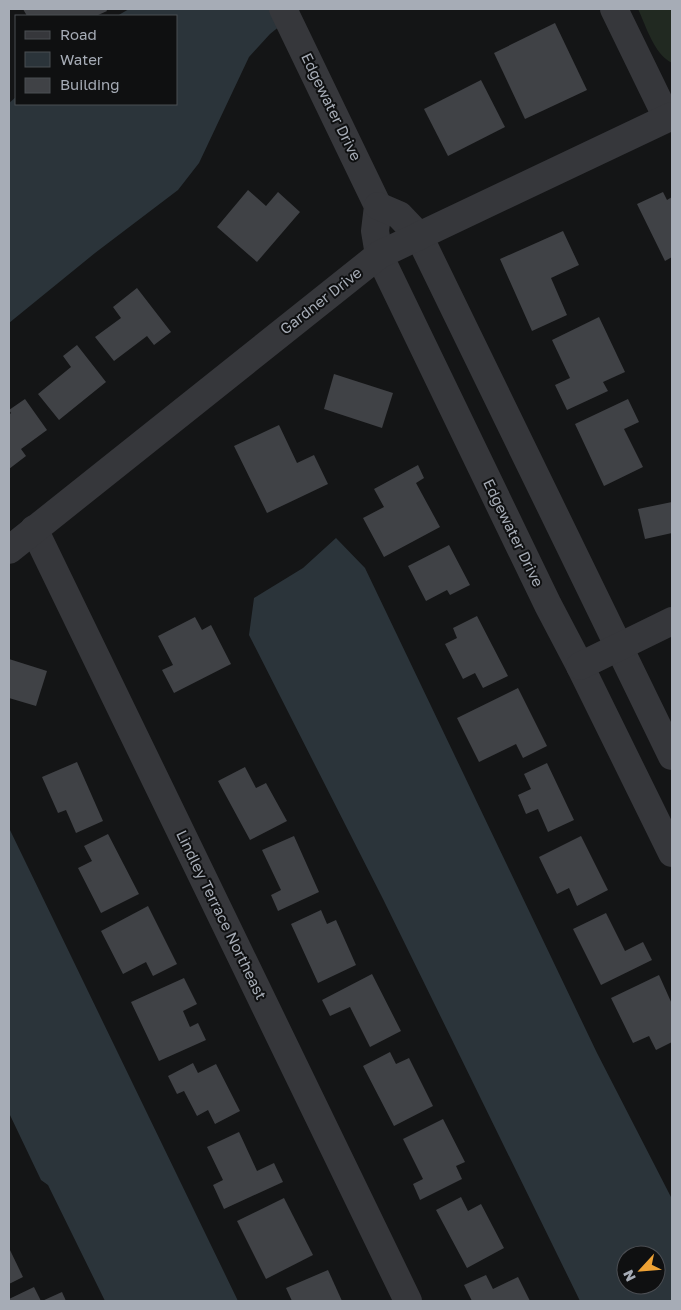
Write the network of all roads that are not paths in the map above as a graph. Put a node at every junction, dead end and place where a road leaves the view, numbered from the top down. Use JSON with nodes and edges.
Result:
{"nodes":[{"id":1,"x":614,"y":9,"type":"edge"},
{"id":2,"x":287,"y":17,"type":"edge"},
{"id":3,"x":670,"y":117,"type":"edge"},
{"id":4,"x":378,"y":206,"type":"junction"},
{"id":5,"x":419,"y":236,"type":"junction"},
{"id":6,"x":380,"y":255,"type":"junction"},
{"id":7,"x":34,"y":529,"type":"junction"},
{"id":8,"x":9,"y":550,"type":"edge"},
{"id":9,"x":672,"y":621,"type":"edge"},
{"id":10,"x":619,"y":647,"type":"junction"},
{"id":11,"x":580,"y":666,"type":"junction"},
{"id":12,"x":672,"y":756,"type":"edge"},
{"id":13,"x":672,"y":853,"type":"edge"},
{"id":14,"x":408,"y":1301,"type":"edge"}],
"edges":[{"from":1,"to":3,"type":"street"},
{"from":2,"to":4,"type":"street","name":"Edgewater Drive"},
{"from":3,"to":5,"type":"street","name":"Gardner Drive"},
{"from":4,"to":5,"type":"street"},
{"from":4,"to":6,"type":"street","name":"Edgewater Drive"},
{"from":5,"to":6,"type":"street","name":"Gardner Drive"},
{"from":5,"to":10,"type":"street"},
{"from":6,"to":7,"type":"street","name":"Gardner Drive"},
{"from":6,"to":11,"type":"street","name":"Edgewater Drive"},
{"from":7,"to":8,"type":"street","name":"Gardner Drive"},
{"from":7,"to":14,"type":"street","name":"Lindley Terrace Northeast"},
{"from":9,"to":10,"type":"street"},
{"from":10,"to":11,"type":"street"},
{"from":10,"to":12,"type":"street"},
{"from":11,"to":13,"type":"street","name":"Edgewater Drive"}]}
